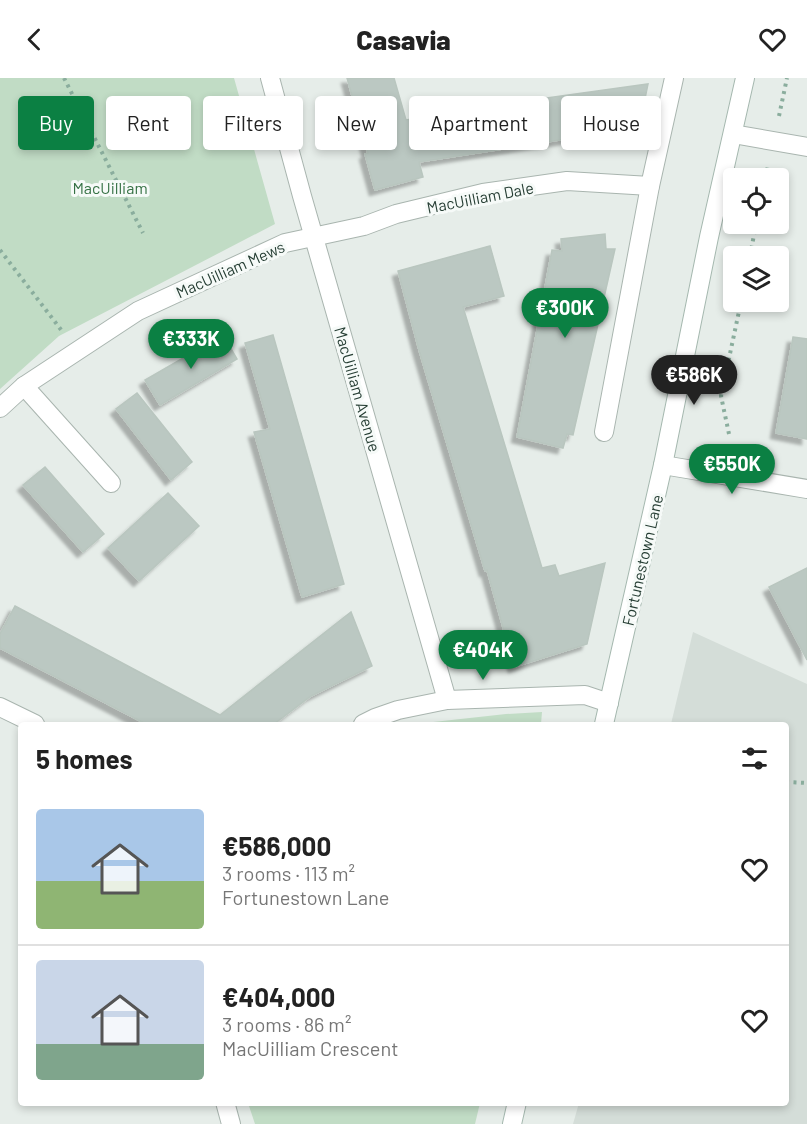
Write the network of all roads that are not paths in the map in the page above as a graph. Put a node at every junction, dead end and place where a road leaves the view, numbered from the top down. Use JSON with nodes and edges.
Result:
{"nodes":[{"id":1,"x":270,"y":78,"type":"edge"},
{"id":2,"x":674,"y":78,"type":"edge"},
{"id":3,"x":745,"y":78,"type":"edge"},
{"id":4,"x":732,"y":134,"type":"junction"},
{"id":5,"x":807,"y":147,"type":"edge"},
{"id":6,"x":650,"y":186,"type":"junction"},
{"id":7,"x":314,"y":238,"type":"junction"},
{"id":8,"x":24,"y":386,"type":"junction"},
{"id":9,"x":0,"y":408,"type":"edge"},
{"id":10,"x":604,"y":432,"type":"dead end"},
{"id":11,"x":663,"y":465,"type":"junction"},
{"id":12,"x":111,"y":483,"type":"dead end"},
{"id":13,"x":807,"y":489,"type":"edge"},
{"id":14,"x":447,"y":700,"type":"junction"},
{"id":15,"x":609,"y":703,"type":"junction"},
{"id":16,"x":0,"y":707,"type":"edge"},
{"id":17,"x":31,"y":722,"type":"edge"},
{"id":18,"x":367,"y":722,"type":"edge"},
{"id":19,"x":604,"y":722,"type":"edge"},
{"id":20,"x":226,"y":1106,"type":"edge"},
{"id":21,"x":516,"y":1106,"type":"edge"},
{"id":22,"x":231,"y":1124,"type":"edge"},
{"id":23,"x":512,"y":1124,"type":"edge"}],
"edges":[{"from":1,"to":7,"type":"street","name":"MacUilliam Avenue"},
{"from":2,"to":6,"type":"street"},
{"from":3,"to":4,"type":"street","name":"Fortunestown Lane"},
{"from":4,"to":5,"type":"street"},
{"from":4,"to":11,"type":"street","name":"Fortunestown Lane"},
{"from":6,"to":7,"type":"street","name":"MacUilliam Dale"},
{"from":6,"to":10,"type":"street"},
{"from":7,"to":8,"type":"street","name":"MacUilliam Mews"},
{"from":7,"to":14,"type":"street","name":"MacUilliam Avenue"},
{"from":8,"to":9,"type":"street","name":"MacUilliam Mews"},
{"from":8,"to":12,"type":"street"},
{"from":11,"to":13,"type":"street"},
{"from":11,"to":15,"type":"street","name":"Fortunestown Lane"},
{"from":14,"to":15,"type":"street"},
{"from":14,"to":18,"type":"street"},
{"from":15,"to":19,"type":"street","name":"Fortunestown Lane"},
{"from":16,"to":17,"type":"street"},
{"from":20,"to":22,"type":"street"},
{"from":21,"to":23,"type":"street"}]}
